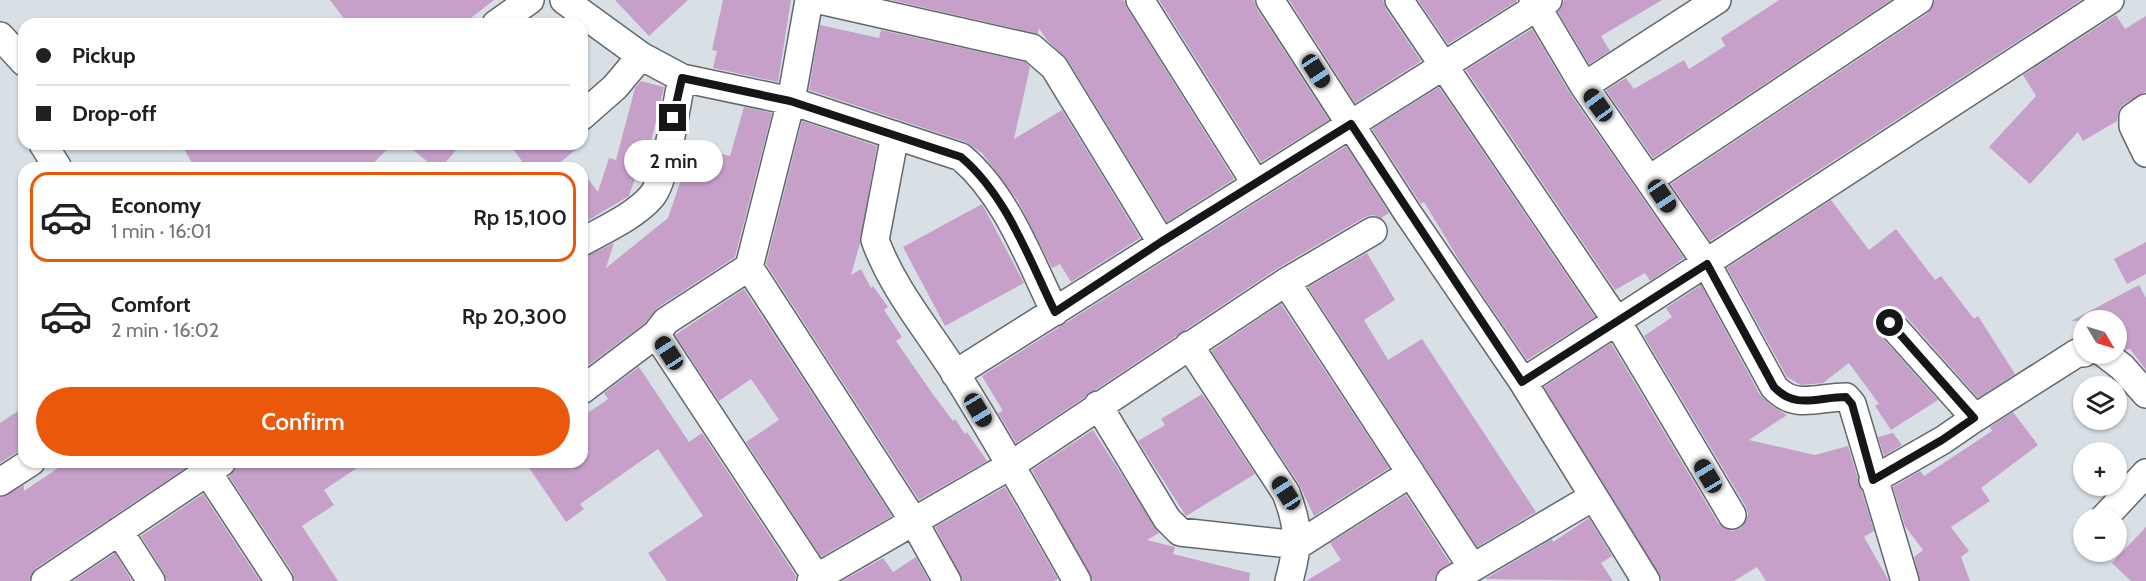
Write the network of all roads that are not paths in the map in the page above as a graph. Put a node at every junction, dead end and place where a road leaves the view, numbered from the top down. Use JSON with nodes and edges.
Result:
{"nodes":[{"id":1,"x":530,"y":0,"type":"edge"},
{"id":2,"x":564,"y":0,"type":"edge"},
{"id":3,"x":809,"y":0,"type":"edge"},
{"id":4,"x":820,"y":0,"type":"edge"},
{"id":5,"x":1140,"y":0,"type":"edge"},
{"id":6,"x":1270,"y":0,"type":"edge"},
{"id":7,"x":1399,"y":0,"type":"edge"},
{"id":8,"x":1717,"y":0,"type":"edge"},
{"id":9,"x":1919,"y":0,"type":"edge"},
{"id":10,"x":2110,"y":0,"type":"edge"},
{"id":11,"x":1540,"y":2,"type":"edge"},
{"id":12,"x":504,"y":18,"type":"edge"},
{"id":13,"x":0,"y":36,"type":"edge"},
{"id":14,"x":18,"y":56,"type":"edge"},
{"id":15,"x":641,"y":56,"type":"junction"},
{"id":16,"x":1441,"y":65,"type":"junction"},
{"id":17,"x":682,"y":78,"type":"junction"},
{"id":18,"x":1584,"y":86,"type":"junction"},
{"id":19,"x":790,"y":101,"type":"junction"},
{"id":20,"x":2146,"y":108,"type":"edge"},
{"id":21,"x":588,"y":111,"type":"edge"},
{"id":22,"x":1351,"y":124,"type":"junction"},
{"id":23,"x":895,"y":135,"type":"junction"},
{"id":24,"x":2146,"y":153,"type":"edge"},
{"id":25,"x":1650,"y":179,"type":"junction"},
{"id":26,"x":1256,"y":184,"type":"junction"},
{"id":27,"x":1373,"y":231,"type":"dead end"},
{"id":28,"x":588,"y":238,"type":"edge"},
{"id":29,"x":1161,"y":242,"type":"junction"},
{"id":30,"x":1707,"y":264,"type":"junction"},
{"id":31,"x":749,"y":267,"type":"junction"},
{"id":32,"x":1286,"y":282,"type":"junction"},
{"id":33,"x":1055,"y":312,"type":"junction"},
{"id":34,"x":1616,"y":320,"type":"junction"},
{"id":35,"x":1890,"y":323,"type":"dead end"},
{"id":36,"x":656,"y":334,"type":"junction"},
{"id":37,"x":1189,"y":345,"type":"junction"},
{"id":38,"x":2073,"y":356,"type":"edge"},
{"id":39,"x":2117,"y":364,"type":"edge"},
{"id":40,"x":955,"y":374,"type":"junction"},
{"id":41,"x":1522,"y":382,"type":"junction"},
{"id":42,"x":588,"y":385,"type":"edge"},
{"id":43,"x":2146,"y":394,"type":"edge"},
{"id":44,"x":1098,"y":405,"type":"junction"},
{"id":45,"x":1974,"y":418,"type":"junction"},
{"id":46,"x":1011,"y":465,"type":"junction"},
{"id":47,"x":22,"y":468,"type":"edge"},
{"id":48,"x":206,"y":468,"type":"edge"},
{"id":49,"x":212,"y":468,"type":"edge"},
{"id":50,"x":1411,"y":473,"type":"junction"},
{"id":51,"x":2146,"y":473,"type":"edge"},
{"id":52,"x":1873,"y":480,"type":"junction"},
{"id":53,"x":0,"y":482,"type":"edge"},
{"id":54,"x":1593,"y":497,"type":"junction"},
{"id":55,"x":2113,"y":508,"type":"edge"},
{"id":56,"x":1732,"y":515,"type":"dead end"},
{"id":57,"x":913,"y":520,"type":"junction"},
{"id":58,"x":119,"y":531,"type":"junction"},
{"id":59,"x":1298,"y":545,"type":"junction"},
{"id":60,"x":1461,"y":574,"type":"edge"},
{"id":61,"x":814,"y":579,"type":"edge"},
{"id":62,"x":45,"y":581,"type":"edge"},
{"id":63,"x":151,"y":581,"type":"edge"},
{"id":64,"x":279,"y":581,"type":"edge"},
{"id":65,"x":947,"y":581,"type":"edge"},
{"id":66,"x":1077,"y":581,"type":"edge"},
{"id":67,"x":1289,"y":581,"type":"edge"},
{"id":68,"x":1646,"y":581,"type":"edge"},
{"id":69,"x":1905,"y":581,"type":"edge"}],
"edges":[{"from":1,"to":12,"type":"street"},
{"from":2,"to":15,"type":"street"},
{"from":3,"to":19,"type":"street"},
{"from":4,"to":29,"type":"street"},
{"from":5,"to":26,"type":"street"},
{"from":6,"to":22,"type":"street"},
{"from":7,"to":16,"type":"street"},
{"from":8,"to":18,"type":"street"},
{"from":9,"to":25,"type":"street"},
{"from":10,"to":30,"type":"street"},
{"from":11,"to":16,"type":"street"},
{"from":11,"to":18,"type":"street"},
{"from":13,"to":14,"type":"street"},
{"from":15,"to":17,"type":"street"},
{"from":15,"to":21,"type":"street"},
{"from":16,"to":22,"type":"street"},
{"from":16,"to":34,"type":"street"},
{"from":17,"to":19,"type":"street"},
{"from":17,"to":28,"type":"street"},
{"from":18,"to":25,"type":"street"},
{"from":19,"to":23,"type":"street"},
{"from":19,"to":31,"type":"street"},
{"from":20,"to":24,"type":"street"},
{"from":22,"to":26,"type":"street"},
{"from":22,"to":41,"type":"street"},
{"from":23,"to":33,"type":"street"},
{"from":23,"to":40,"type":"street"},
{"from":25,"to":30,"type":"street"},
{"from":26,"to":29,"type":"street"},
{"from":27,"to":32,"type":"street"},
{"from":29,"to":33,"type":"street"},
{"from":30,"to":34,"type":"street"},
{"from":30,"to":52,"type":"street"},
{"from":31,"to":36,"type":"street"},
{"from":31,"to":57,"type":"street"},
{"from":32,"to":37,"type":"street"},
{"from":32,"to":50,"type":"street"},
{"from":33,"to":40,"type":"street"},
{"from":34,"to":41,"type":"street"},
{"from":34,"to":56,"type":"street"},
{"from":35,"to":45,"type":"street"},
{"from":36,"to":42,"type":"street"},
{"from":36,"to":61,"type":"street"},
{"from":37,"to":44,"type":"street"},
{"from":37,"to":59,"type":"street"},
{"from":38,"to":45,"type":"street"},
{"from":39,"to":43,"type":"street"},
{"from":40,"to":46,"type":"street"},
{"from":41,"to":54,"type":"street"},
{"from":44,"to":46,"type":"street"},
{"from":44,"to":59,"type":"street"},
{"from":45,"to":52,"type":"street"},
{"from":46,"to":57,"type":"street"},
{"from":46,"to":66,"type":"street"},
{"from":47,"to":53,"type":"street"},
{"from":48,"to":58,"type":"street"},
{"from":49,"to":64,"type":"street"},
{"from":50,"to":59,"type":"street"},
{"from":50,"to":60,"type":"street"},
{"from":51,"to":55,"type":"street"},
{"from":52,"to":69,"type":"street"},
{"from":54,"to":60,"type":"street"},
{"from":54,"to":68,"type":"street"},
{"from":57,"to":61,"type":"street"},
{"from":57,"to":65,"type":"street"},
{"from":58,"to":62,"type":"street"},
{"from":58,"to":63,"type":"street"},
{"from":59,"to":67,"type":"street"}]}
